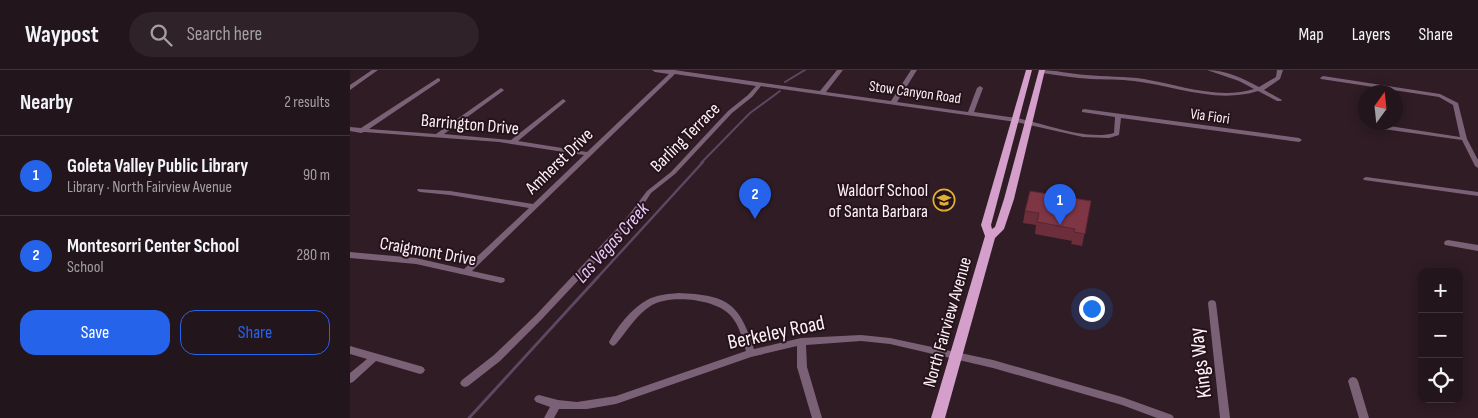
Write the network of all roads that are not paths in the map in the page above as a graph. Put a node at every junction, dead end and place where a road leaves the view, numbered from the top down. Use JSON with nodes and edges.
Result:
{"nodes":[{"id":1,"x":375,"y":70,"type":"edge"},
{"id":2,"x":654,"y":70,"type":"edge"},
{"id":3,"x":840,"y":70,"type":"edge"},
{"id":4,"x":914,"y":70,"type":"edge"},
{"id":5,"x":1029,"y":70,"type":"edge"},
{"id":6,"x":1210,"y":70,"type":"edge"},
{"id":7,"x":1280,"y":70,"type":"edge"},
{"id":8,"x":1042,"y":71,"type":"edge"},
{"id":9,"x":674,"y":72,"type":"junction"},
{"id":10,"x":1323,"y":78,"type":"dead end"},
{"id":11,"x":438,"y":80,"type":"dead end"},
{"id":12,"x":760,"y":84,"type":"junction"},
{"id":13,"x":350,"y":88,"type":"edge"},
{"id":14,"x":980,"y":88,"type":"dead end"},
{"id":15,"x":1260,"y":89,"type":"junction"},
{"id":16,"x":501,"y":90,"type":"dead end"},
{"id":17,"x":822,"y":93,"type":"junction"},
{"id":18,"x":1280,"y":100,"type":"dead end"},
{"id":19,"x":563,"y":101,"type":"dead end"},
{"id":20,"x":893,"y":103,"type":"junction"},
{"id":21,"x":1084,"y":111,"type":"dead end"},
{"id":22,"x":970,"y":114,"type":"junction"},
{"id":23,"x":1118,"y":116,"type":"junction"},
{"id":24,"x":1016,"y":120,"type":"junction"},
{"id":25,"x":1028,"y":123,"type":"junction"},
{"id":26,"x":350,"y":129,"type":"edge"},
{"id":27,"x":1403,"y":130,"type":"edge"},
{"id":28,"x":361,"y":131,"type":"junction"},
{"id":29,"x":436,"y":136,"type":"junction"},
{"id":30,"x":1464,"y":139,"type":"junction"},
{"id":31,"x":1300,"y":140,"type":"dead end"},
{"id":32,"x":513,"y":142,"type":"junction"},
{"id":33,"x":587,"y":154,"type":"junction"},
{"id":34,"x":1478,"y":166,"type":"edge"},
{"id":35,"x":1366,"y":179,"type":"dead end"},
{"id":36,"x":420,"y":190,"type":"dead end"},
{"id":37,"x":1478,"y":194,"type":"edge"},
{"id":38,"x":533,"y":206,"type":"junction"},
{"id":39,"x":990,"y":236,"type":"junction"},
{"id":40,"x":1448,"y":244,"type":"dead end"},
{"id":41,"x":1478,"y":248,"type":"edge"},
{"id":42,"x":350,"y":254,"type":"edge"},
{"id":43,"x":466,"y":272,"type":"junction"},
{"id":44,"x":501,"y":280,"type":"dead end"},
{"id":45,"x":1212,"y":303,"type":"dead end"},
{"id":46,"x":613,"y":342,"type":"dead end"},
{"id":47,"x":801,"y":342,"type":"junction"},
{"id":48,"x":350,"y":350,"type":"edge"},
{"id":49,"x":751,"y":353,"type":"junction"},
{"id":50,"x":955,"y":356,"type":"junction"},
{"id":51,"x":374,"y":358,"type":"junction"},
{"id":52,"x":420,"y":370,"type":"dead end"},
{"id":53,"x":350,"y":380,"type":"edge"},
{"id":54,"x":1353,"y":382,"type":"dead end"},
{"id":55,"x":465,"y":383,"type":"dead end"},
{"id":56,"x":539,"y":399,"type":"dead end"},
{"id":57,"x":556,"y":406,"type":"junction"},
{"id":58,"x":549,"y":418,"type":"edge"},
{"id":59,"x":817,"y":418,"type":"edge"},
{"id":60,"x":938,"y":418,"type":"edge"},
{"id":61,"x":1169,"y":418,"type":"edge"},
{"id":62,"x":1225,"y":418,"type":"edge"},
{"id":63,"x":1364,"y":418,"type":"edge"}],
"edges":[{"from":1,"to":13,"type":"street"},
{"from":2,"to":9,"type":"street","name":"Stow Canyon Road"},
{"from":3,"to":17,"type":"street"},
{"from":4,"to":20,"type":"street"},
{"from":5,"to":24,"type":"main road","name":"North Fairview Avenue"},
{"from":6,"to":15,"type":"street"},
{"from":7,"to":15,"type":"street"},
{"from":8,"to":15,"type":"street"},
{"from":8,"to":25,"type":"main road","name":"North Fairview Avenue"},
{"from":9,"to":12,"type":"street","name":"Stow Canyon Road"},
{"from":9,"to":33,"type":"street","name":"Amherst Drive"},
{"from":10,"to":30,"type":"street"},
{"from":11,"to":28,"type":"street"},
{"from":12,"to":17,"type":"street","name":"Stow Canyon Road"},
{"from":12,"to":55,"type":"street","name":"Barling Terrace"},
{"from":14,"to":22,"type":"street"},
{"from":15,"to":18,"type":"street"},
{"from":16,"to":29,"type":"street"},
{"from":17,"to":20,"type":"street","name":"Stow Canyon Road"},
{"from":19,"to":32,"type":"street"},
{"from":20,"to":22,"type":"street","name":"Stow Canyon Road"},
{"from":21,"to":23,"type":"street","name":"Via Fiori"},
{"from":22,"to":24,"type":"street","name":"Stow Canyon Road"},
{"from":23,"to":25,"type":"street","name":"Stow Canyon Road"},
{"from":23,"to":31,"type":"street","name":"Via Fiori"},
{"from":24,"to":25,"type":"street","name":"Stow Canyon Road"},
{"from":24,"to":39,"type":"main road","name":"North Fairview Avenue"},
{"from":25,"to":39,"type":"main road","name":"North Fairview Avenue"},
{"from":26,"to":28,"type":"street","name":"Barrington Drive"},
{"from":27,"to":30,"type":"street"},
{"from":28,"to":29,"type":"street","name":"Barrington Drive"},
{"from":29,"to":32,"type":"street","name":"Barrington Drive"},
{"from":30,"to":34,"type":"street"},
{"from":32,"to":33,"type":"street","name":"Barrington Drive"},
{"from":33,"to":38,"type":"street","name":"Amherst Drive"},
{"from":35,"to":37,"type":"street"},
{"from":36,"to":38,"type":"street"},
{"from":38,"to":43,"type":"street","name":"Amherst Drive"},
{"from":39,"to":50,"type":"main road","name":"North Fairview Avenue"},
{"from":40,"to":41,"type":"street"},
{"from":42,"to":43,"type":"street","name":"Craigmont Drive"},
{"from":43,"to":44,"type":"street","name":"Craigmont Drive"},
{"from":45,"to":62,"type":"street","name":"Kings Way"},
{"from":46,"to":49,"type":"street"},
{"from":47,"to":49,"type":"street","name":"Berkeley Road"},
{"from":47,"to":50,"type":"street","name":"Berkeley Road"},
{"from":47,"to":59,"type":"street"},
{"from":48,"to":51,"type":"street"},
{"from":49,"to":57,"type":"street","name":"Berkeley Road"},
{"from":50,"to":60,"type":"main road","name":"North Fairview Avenue"},
{"from":50,"to":61,"type":"street","name":"Berkeley Road"},
{"from":51,"to":52,"type":"street"},
{"from":51,"to":53,"type":"street"},
{"from":54,"to":63,"type":"street"},
{"from":56,"to":57,"type":"street","name":"Berkeley Road"},
{"from":57,"to":58,"type":"street"}]}
